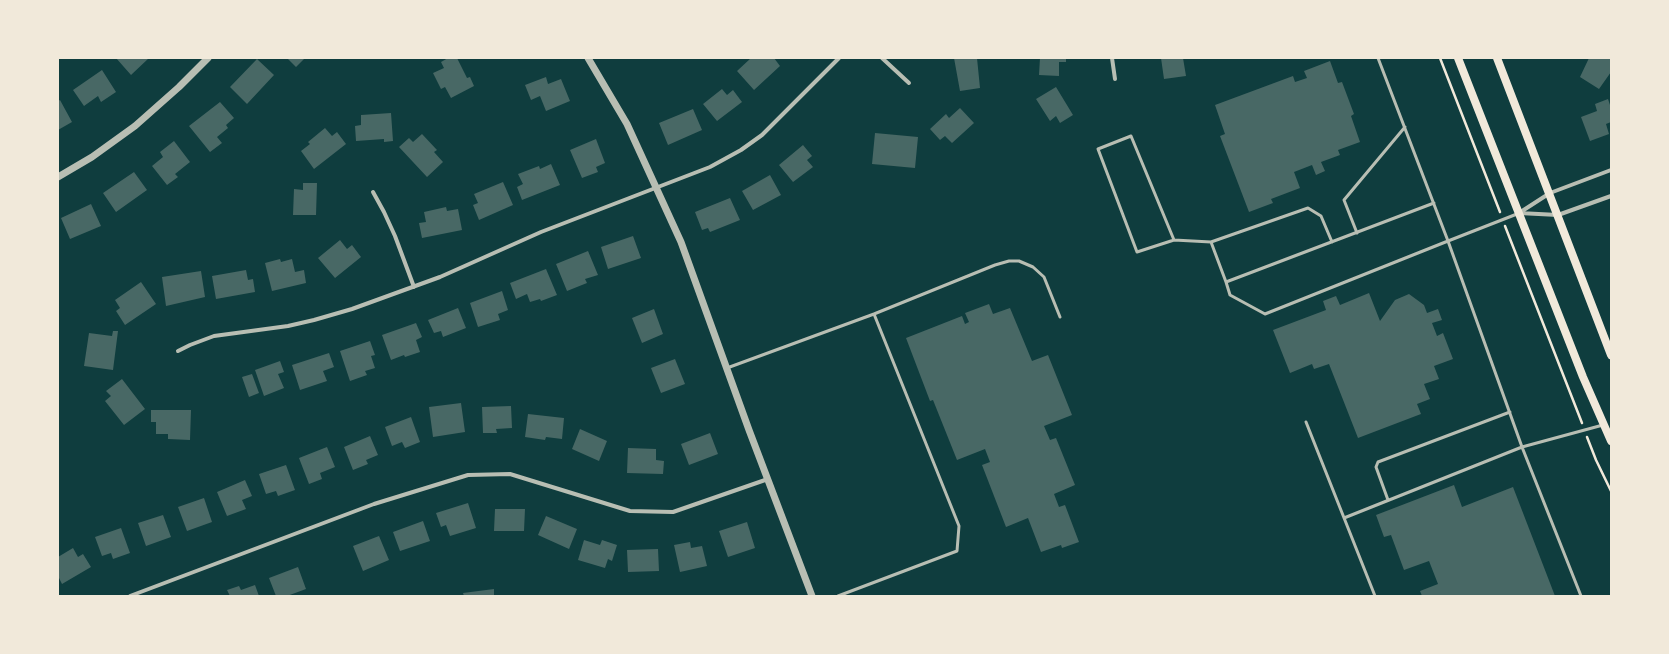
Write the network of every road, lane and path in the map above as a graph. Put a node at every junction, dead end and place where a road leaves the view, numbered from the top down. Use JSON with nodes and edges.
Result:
{"nodes":[{"id":1,"x":208,"y":58,"type":"edge"},
{"id":2,"x":588,"y":58,"type":"edge"},
{"id":3,"x":839,"y":58,"type":"edge"},
{"id":4,"x":882,"y":58,"type":"edge"},
{"id":5,"x":1112,"y":58,"type":"edge"},
{"id":6,"x":1378,"y":58,"type":"edge"},
{"id":7,"x":1440,"y":58,"type":"edge"},
{"id":8,"x":1458,"y":58,"type":"edge"},
{"id":9,"x":1497,"y":58,"type":"edge"},
{"id":10,"x":1115,"y":79,"type":"dead end"},
{"id":11,"x":909,"y":83,"type":"dead end"},
{"id":12,"x":1405,"y":127,"type":"junction"},
{"id":13,"x":1611,"y":170,"type":"edge"},
{"id":14,"x":58,"y":178,"type":"edge"},
{"id":15,"x":656,"y":188,"type":"junction"},
{"id":16,"x":373,"y":192,"type":"dead end"},
{"id":17,"x":1550,"y":193,"type":"junction"},
{"id":18,"x":1611,"y":196,"type":"edge"},
{"id":19,"x":1434,"y":203,"type":"junction"},
{"id":20,"x":1519,"y":213,"type":"junction"},
{"id":21,"x":1558,"y":215,"type":"junction"},
{"id":22,"x":1503,"y":220,"type":"junction"},
{"id":23,"x":1356,"y":232,"type":"junction"},
{"id":24,"x":1174,"y":240,"type":"junction"},
{"id":25,"x":1448,"y":241,"type":"junction"},
{"id":26,"x":1211,"y":242,"type":"junction"},
{"id":27,"x":1332,"y":242,"type":"junction"},
{"id":28,"x":1226,"y":282,"type":"junction"},
{"id":29,"x":414,"y":287,"type":"junction"},
{"id":30,"x":874,"y":314,"type":"junction"},
{"id":31,"x":1060,"y":317,"type":"dead end"},
{"id":32,"x":178,"y":352,"type":"dead end"},
{"id":33,"x":1611,"y":355,"type":"edge"},
{"id":34,"x":727,"y":368,"type":"junction"},
{"id":35,"x":1510,"y":412,"type":"junction"},
{"id":36,"x":1306,"y":422,"type":"dead end"},
{"id":37,"x":1604,"y":425,"type":"junction"},
{"id":38,"x":1584,"y":430,"type":"junction"},
{"id":39,"x":1611,"y":440,"type":"edge"},
{"id":40,"x":1522,"y":447,"type":"junction"},
{"id":41,"x":768,"y":479,"type":"junction"},
{"id":42,"x":1611,"y":490,"type":"edge"},
{"id":43,"x":1388,"y":500,"type":"junction"},
{"id":44,"x":1344,"y":518,"type":"junction"},
{"id":45,"x":130,"y":596,"type":"edge"},
{"id":46,"x":812,"y":596,"type":"edge"},
{"id":47,"x":838,"y":596,"type":"edge"},
{"id":48,"x":1375,"y":596,"type":"edge"},
{"id":49,"x":1581,"y":596,"type":"edge"}],
"edges":[{"from":1,"to":14,"type":"street"},
{"from":2,"to":15,"type":"street"},
{"from":3,"to":15,"type":"street"},
{"from":4,"to":11,"type":"street"},
{"from":5,"to":10,"type":"street"},
{"from":6,"to":12,"type":"lane"},
{"from":7,"to":22,"type":"path"},
{"from":8,"to":20,"type":"main road"},
{"from":9,"to":17,"type":"main road"},
{"from":12,"to":19,"type":"lane"},
{"from":12,"to":23,"type":"lane"},
{"from":13,"to":17,"type":"street"},
{"from":15,"to":29,"type":"street"},
{"from":15,"to":34,"type":"street"},
{"from":16,"to":29,"type":"street"},
{"from":17,"to":20,"type":"street"},
{"from":17,"to":21,"type":"main road"},
{"from":18,"to":21,"type":"street"},
{"from":19,"to":23,"type":"lane"},
{"from":19,"to":25,"type":"lane"},
{"from":20,"to":21,"type":"street"},
{"from":20,"to":22,"type":"lane"},
{"from":20,"to":37,"type":"main road"},
{"from":21,"to":33,"type":"main road"},
{"from":22,"to":25,"type":"lane"},
{"from":22,"to":38,"type":"path"},
{"from":23,"to":27,"type":"lane"},
{"from":24,"to":24,"type":"lane"},
{"from":24,"to":26,"type":"lane"},
{"from":25,"to":28,"type":"lane"},
{"from":25,"to":35,"type":"lane"},
{"from":26,"to":27,"type":"lane"},
{"from":26,"to":28,"type":"lane"},
{"from":27,"to":28,"type":"lane"},
{"from":29,"to":32,"type":"street"},
{"from":30,"to":31,"type":"lane"},
{"from":30,"to":34,"type":"lane"},
{"from":30,"to":47,"type":"lane"},
{"from":34,"to":41,"type":"street"},
{"from":35,"to":40,"type":"lane"},
{"from":35,"to":43,"type":"lane"},
{"from":36,"to":44,"type":"lane"},
{"from":37,"to":38,"type":"lane"},
{"from":37,"to":39,"type":"main road"},
{"from":38,"to":40,"type":"lane"},
{"from":38,"to":42,"type":"path"},
{"from":40,"to":43,"type":"lane"},
{"from":40,"to":49,"type":"lane"},
{"from":41,"to":45,"type":"street"},
{"from":41,"to":46,"type":"street"},
{"from":43,"to":44,"type":"lane"},
{"from":44,"to":48,"type":"lane"}]}
